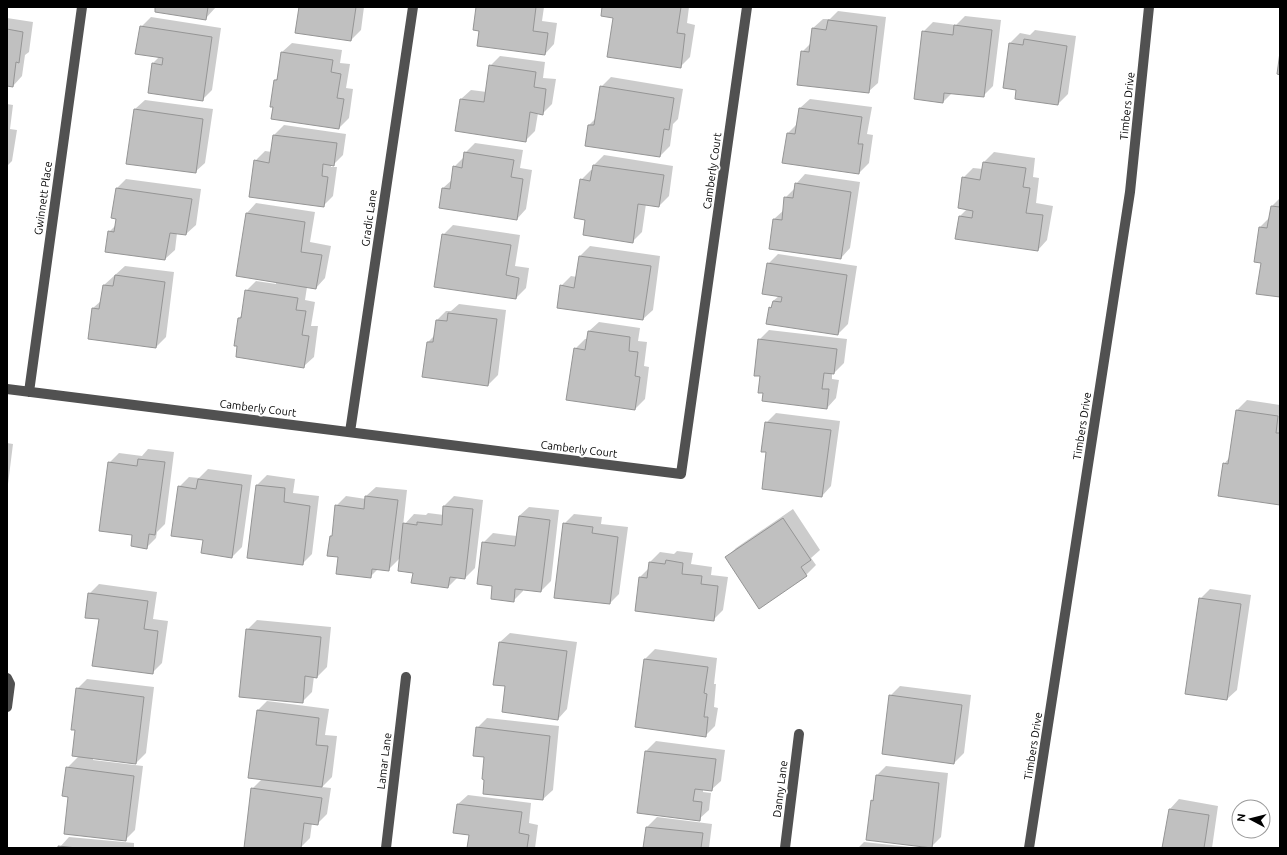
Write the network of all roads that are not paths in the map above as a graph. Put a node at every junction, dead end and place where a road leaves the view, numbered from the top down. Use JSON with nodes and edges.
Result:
{"nodes":[{"id":1,"x":82,"y":7,"type":"edge"},
{"id":2,"x":413,"y":7,"type":"edge"},
{"id":3,"x":747,"y":7,"type":"edge"},
{"id":4,"x":1149,"y":7,"type":"edge"},
{"id":5,"x":7,"y":389,"type":"edge"},
{"id":6,"x":29,"y":392,"type":"junction"},
{"id":7,"x":350,"y":432,"type":"junction"},
{"id":8,"x":406,"y":677,"type":"dead end"},
{"id":9,"x":7,"y":678,"type":"edge"},
{"id":10,"x":7,"y":707,"type":"edge"},
{"id":11,"x":799,"y":734,"type":"dead end"},
{"id":12,"x":386,"y":848,"type":"edge"},
{"id":13,"x":784,"y":848,"type":"edge"},
{"id":14,"x":1029,"y":848,"type":"edge"}],
"edges":[{"from":1,"to":6,"type":"street","name":"Gwinnett Place"},
{"from":2,"to":7,"type":"street","name":"Gradic Lane"},
{"from":3,"to":7,"type":"street","name":"Camberly Court"},
{"from":4,"to":14,"type":"street","name":"Timbers Drive"},
{"from":5,"to":6,"type":"street","name":"Camberly Court"},
{"from":6,"to":7,"type":"street","name":"Camberly Court"},
{"from":8,"to":12,"type":"street","name":"Lamar Lane"},
{"from":9,"to":10,"type":"street"},
{"from":11,"to":13,"type":"street","name":"Danny Lane"}]}
